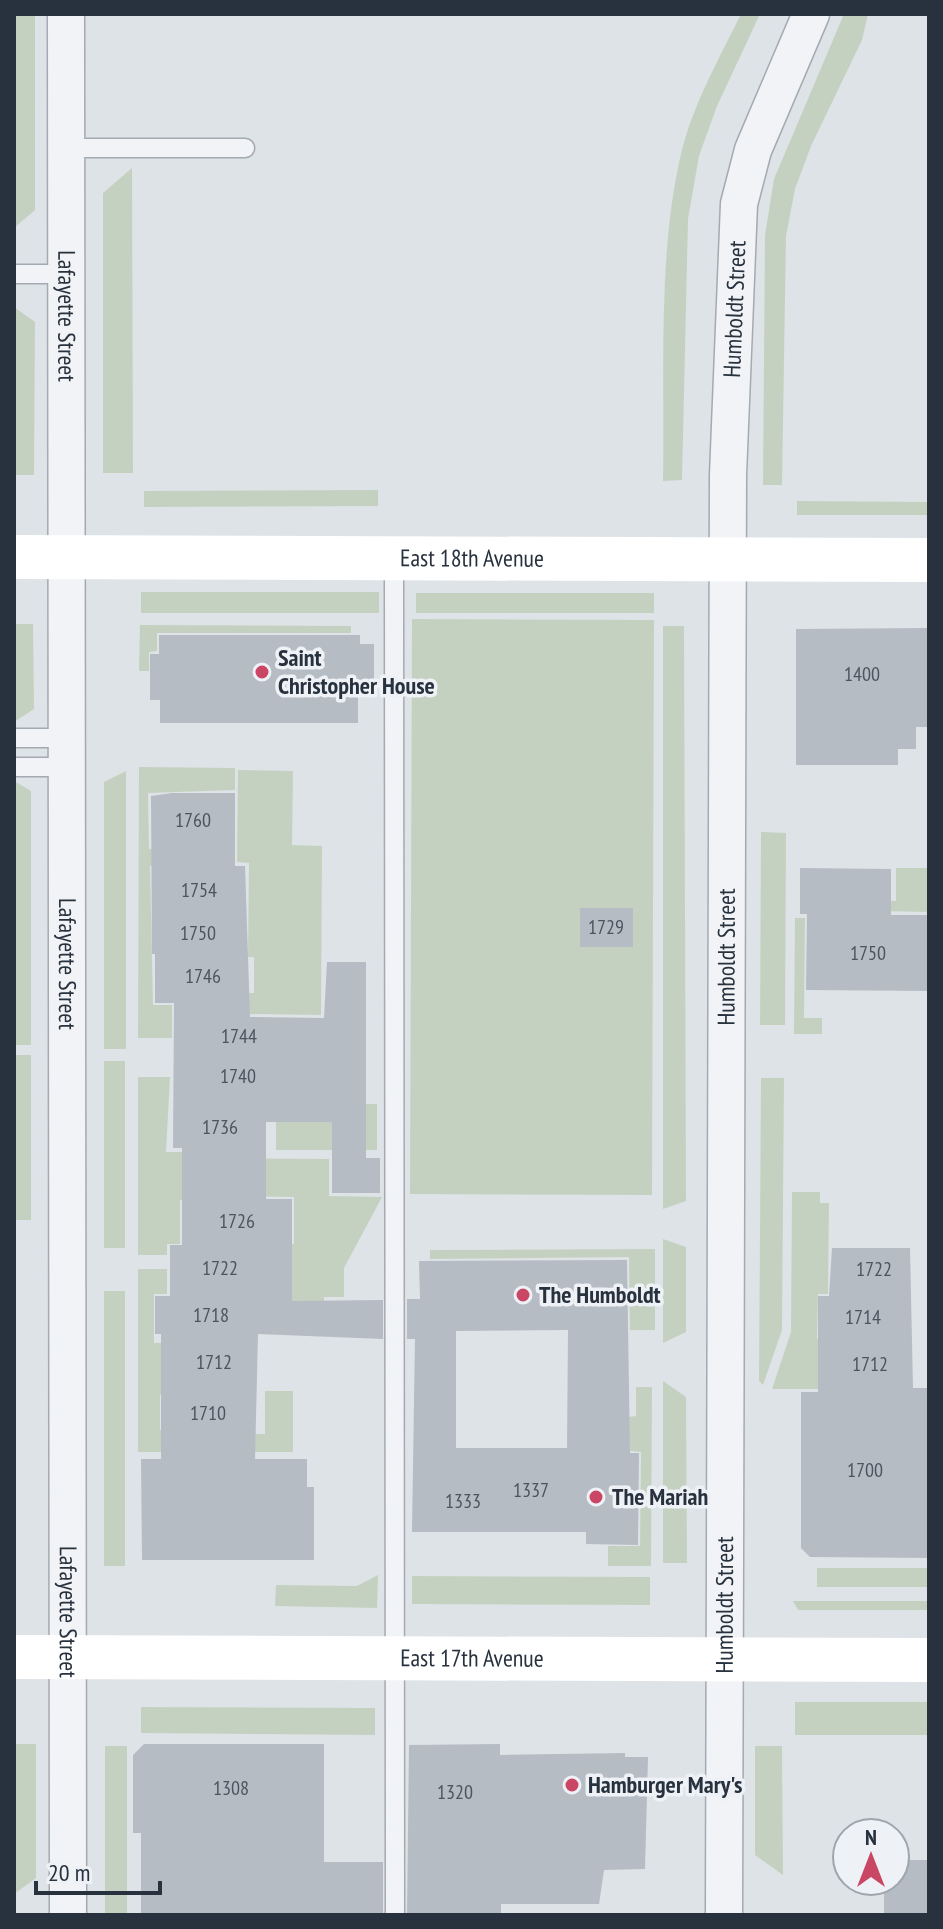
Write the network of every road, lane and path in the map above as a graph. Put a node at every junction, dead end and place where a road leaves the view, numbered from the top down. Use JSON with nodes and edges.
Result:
{"nodes":[{"id":1,"x":66,"y":14,"type":"edge"},
{"id":2,"x":811,"y":14,"type":"edge"},
{"id":3,"x":66,"y":148,"type":"junction"},
{"id":4,"x":245,"y":148,"type":"dead end"},
{"id":5,"x":14,"y":274,"type":"edge"},
{"id":6,"x":66,"y":274,"type":"junction"},
{"id":7,"x":14,"y":557,"type":"edge"},
{"id":8,"x":66,"y":557,"type":"junction"},
{"id":9,"x":394,"y":559,"type":"junction"},
{"id":10,"x":728,"y":560,"type":"junction"},
{"id":11,"x":929,"y":560,"type":"edge"},
{"id":12,"x":14,"y":738,"type":"edge"},
{"id":13,"x":67,"y":753,"type":"junction"},
{"id":14,"x":14,"y":767,"type":"edge"},
{"id":15,"x":14,"y":1657,"type":"edge"},
{"id":16,"x":68,"y":1657,"type":"junction"},
{"id":17,"x":395,"y":1658,"type":"junction"},
{"id":18,"x":724,"y":1659,"type":"junction"},
{"id":19,"x":929,"y":1660,"type":"edge"},
{"id":20,"x":68,"y":1915,"type":"edge"},
{"id":21,"x":395,"y":1915,"type":"edge"},
{"id":22,"x":724,"y":1915,"type":"edge"}],
"edges":[{"from":1,"to":3,"type":"street","name":"Lafayette Street"},
{"from":2,"to":10,"type":"street","name":"Humboldt Street"},
{"from":3,"to":4,"type":"lane"},
{"from":3,"to":6,"type":"street","name":"Lafayette Street"},
{"from":5,"to":6,"type":"lane"},
{"from":6,"to":8,"type":"street","name":"Lafayette Street"},
{"from":7,"to":8,"type":"main road","name":"East 18th Avenue"},
{"from":8,"to":9,"type":"main road","name":"East 18th Avenue"},
{"from":8,"to":13,"type":"street","name":"Lafayette Street"},
{"from":9,"to":10,"type":"main road","name":"East 18th Avenue"},
{"from":9,"to":17,"type":"lane"},
{"from":10,"to":11,"type":"main road","name":"East 18th Avenue"},
{"from":10,"to":18,"type":"street","name":"Humboldt Street"},
{"from":12,"to":13,"type":"lane"},
{"from":13,"to":14,"type":"lane"},
{"from":13,"to":16,"type":"street","name":"Lafayette Street"},
{"from":15,"to":16,"type":"main road","name":"East 17th Avenue"},
{"from":16,"to":17,"type":"main road","name":"East 17th Avenue"},
{"from":16,"to":20,"type":"street","name":"Lafayette Street"},
{"from":17,"to":18,"type":"main road","name":"East 17th Avenue"},
{"from":17,"to":21,"type":"lane"},
{"from":18,"to":19,"type":"main road","name":"East 17th Avenue"},
{"from":18,"to":22,"type":"street","name":"Humboldt Street"}]}
